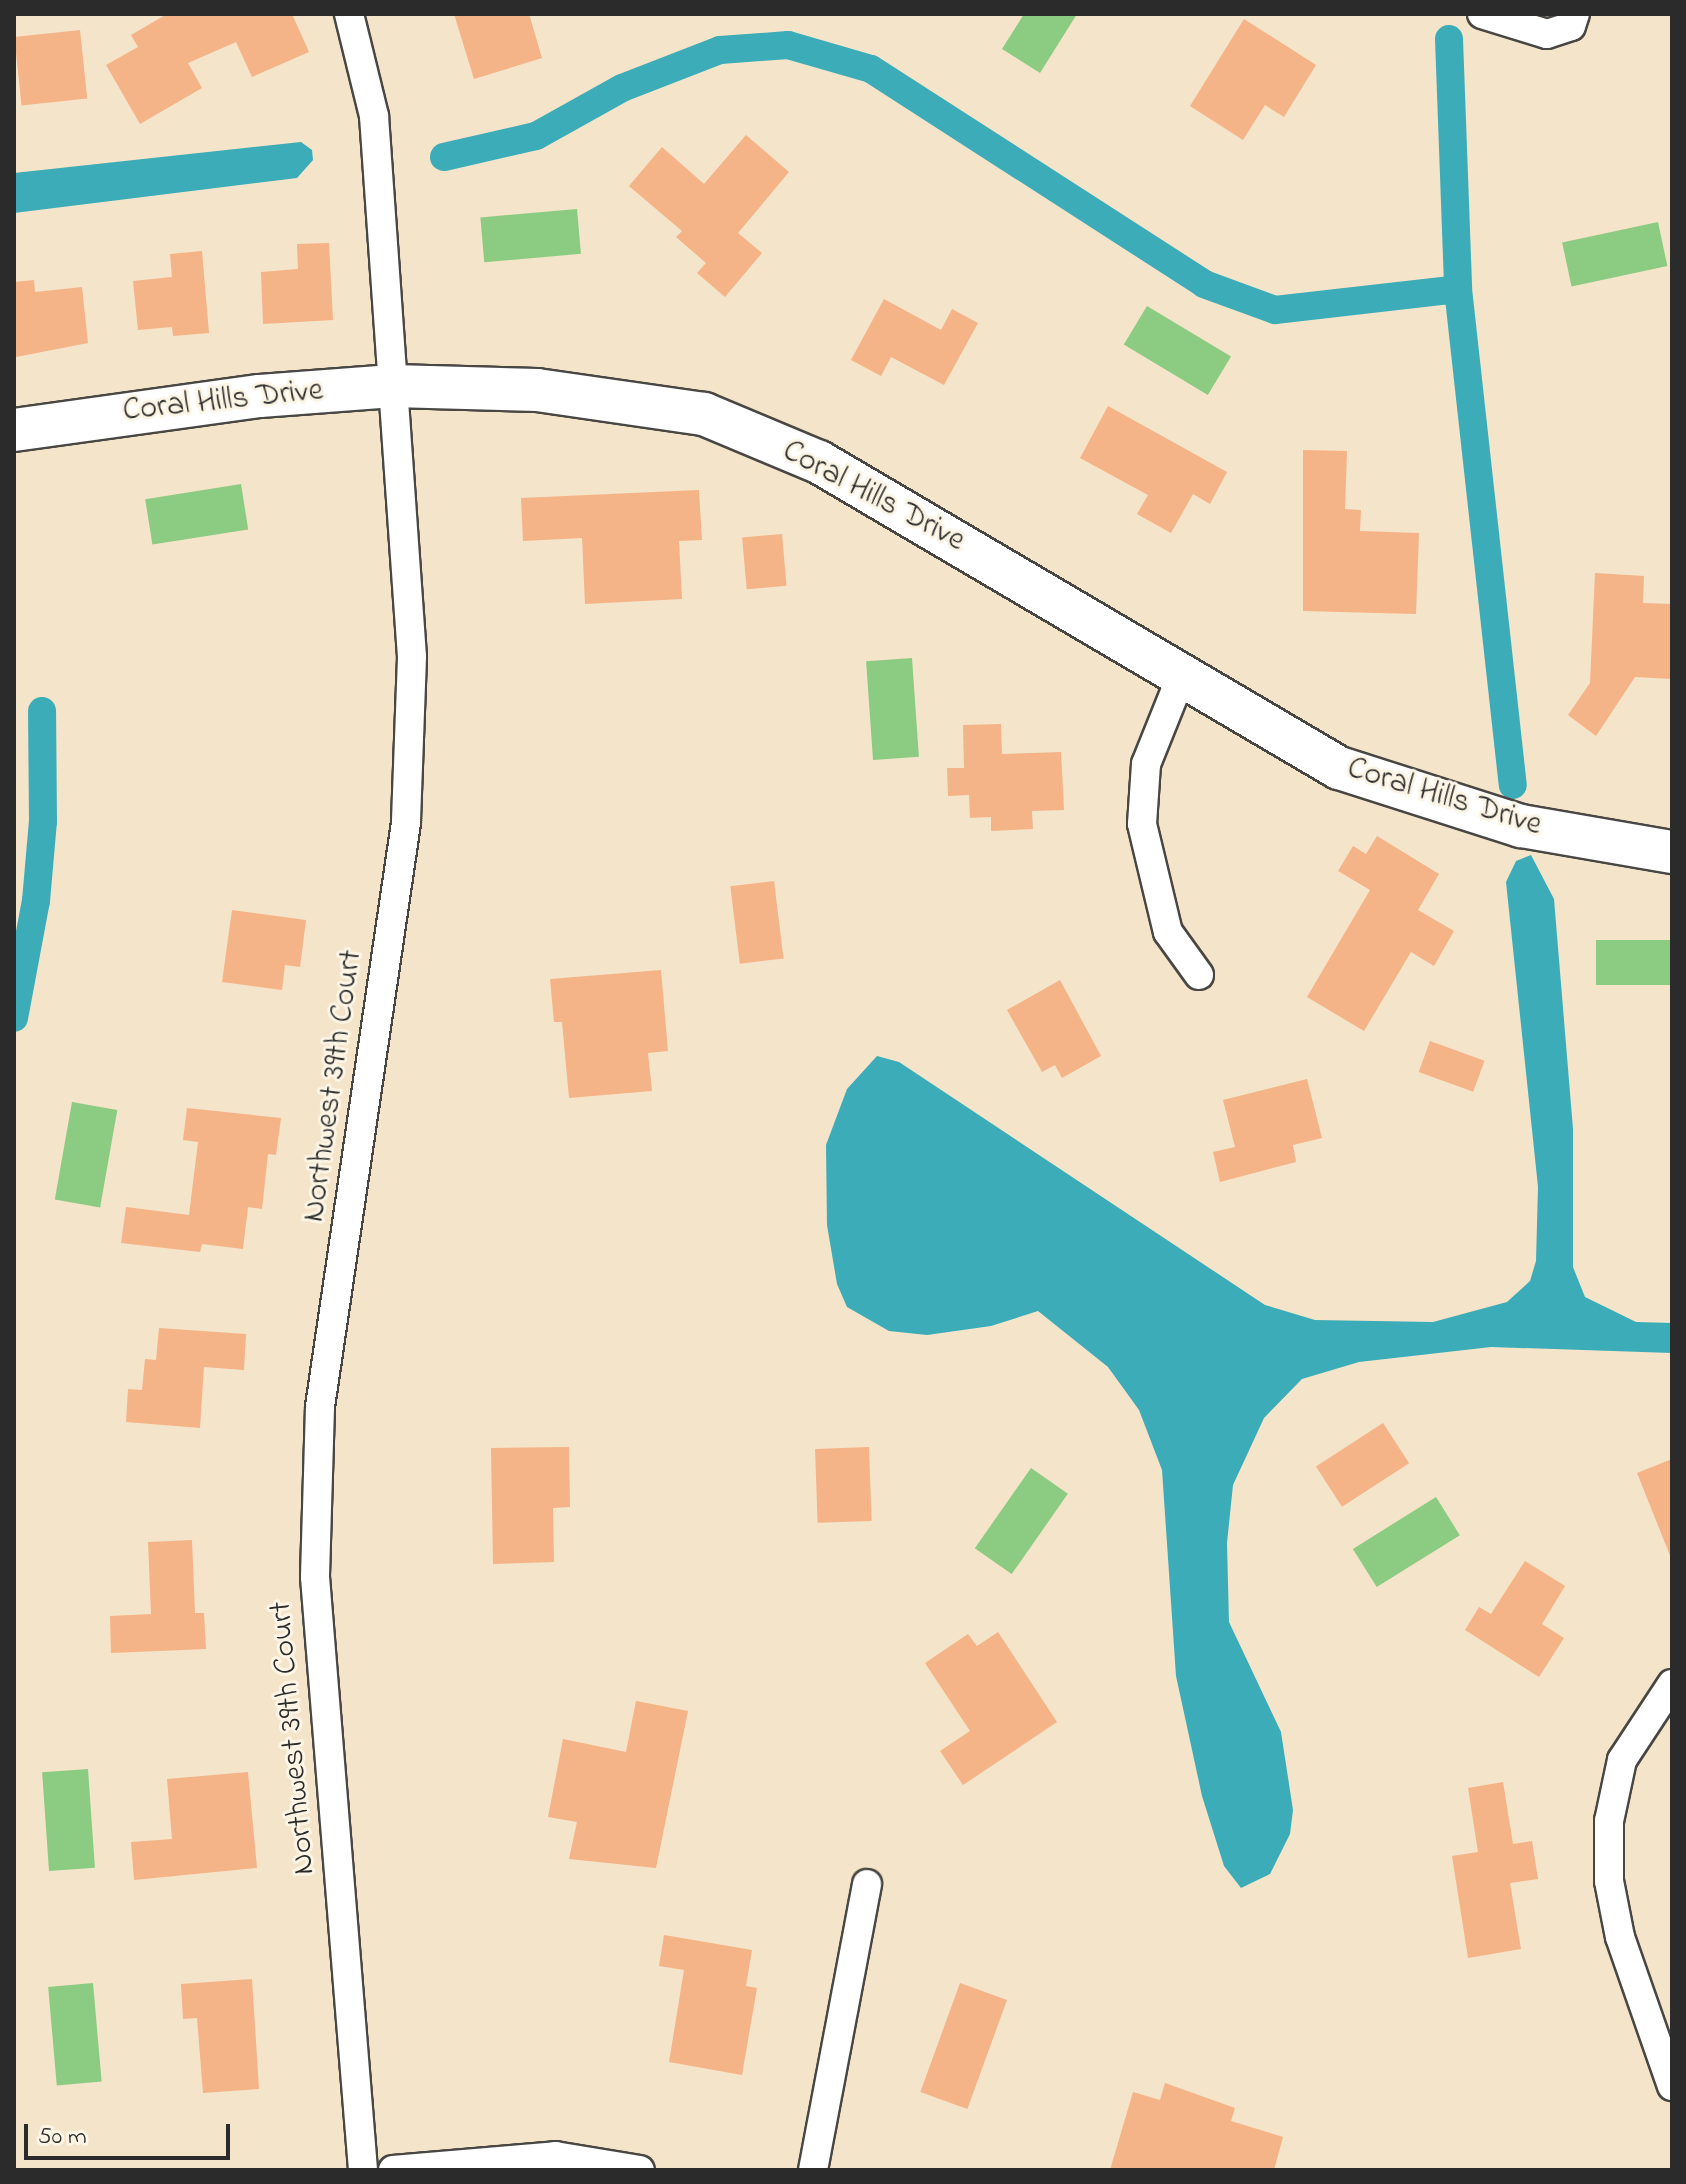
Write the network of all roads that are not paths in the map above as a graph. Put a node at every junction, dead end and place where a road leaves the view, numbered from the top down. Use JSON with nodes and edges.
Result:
{"nodes":[{"id":1,"x":349,"y":14,"type":"edge"},
{"id":2,"x":1482,"y":14,"type":"edge"},
{"id":3,"x":1575,"y":14,"type":"edge"},
{"id":4,"x":393,"y":386,"type":"junction"},
{"id":5,"x":14,"y":430,"type":"edge"},
{"id":6,"x":1181,"y":677,"type":"junction"},
{"id":7,"x":1672,"y":852,"type":"edge"},
{"id":8,"x":1199,"y":975,"type":"dead end"},
{"id":9,"x":1672,"y":1684,"type":"edge"},
{"id":10,"x":867,"y":1884,"type":"dead end"},
{"id":11,"x":1672,"y":2086,"type":"edge"},
{"id":12,"x":363,"y":2170,"type":"edge"},
{"id":13,"x":393,"y":2170,"type":"edge"},
{"id":14,"x":640,"y":2170,"type":"edge"},
{"id":15,"x":813,"y":2170,"type":"edge"}],
"edges":[{"from":1,"to":4,"type":"street","name":"Northwest 39th Court"},
{"from":2,"to":3,"type":"street"},
{"from":4,"to":5,"type":"street","name":"Coral Hills Drive"},
{"from":4,"to":6,"type":"street","name":"Coral Hills Drive"},
{"from":4,"to":12,"type":"street","name":"Northwest 39th Court"},
{"from":6,"to":7,"type":"street","name":"Coral Hills Drive"},
{"from":6,"to":8,"type":"street"},
{"from":9,"to":11,"type":"street"},
{"from":10,"to":15,"type":"street"},
{"from":13,"to":14,"type":"street"}]}
